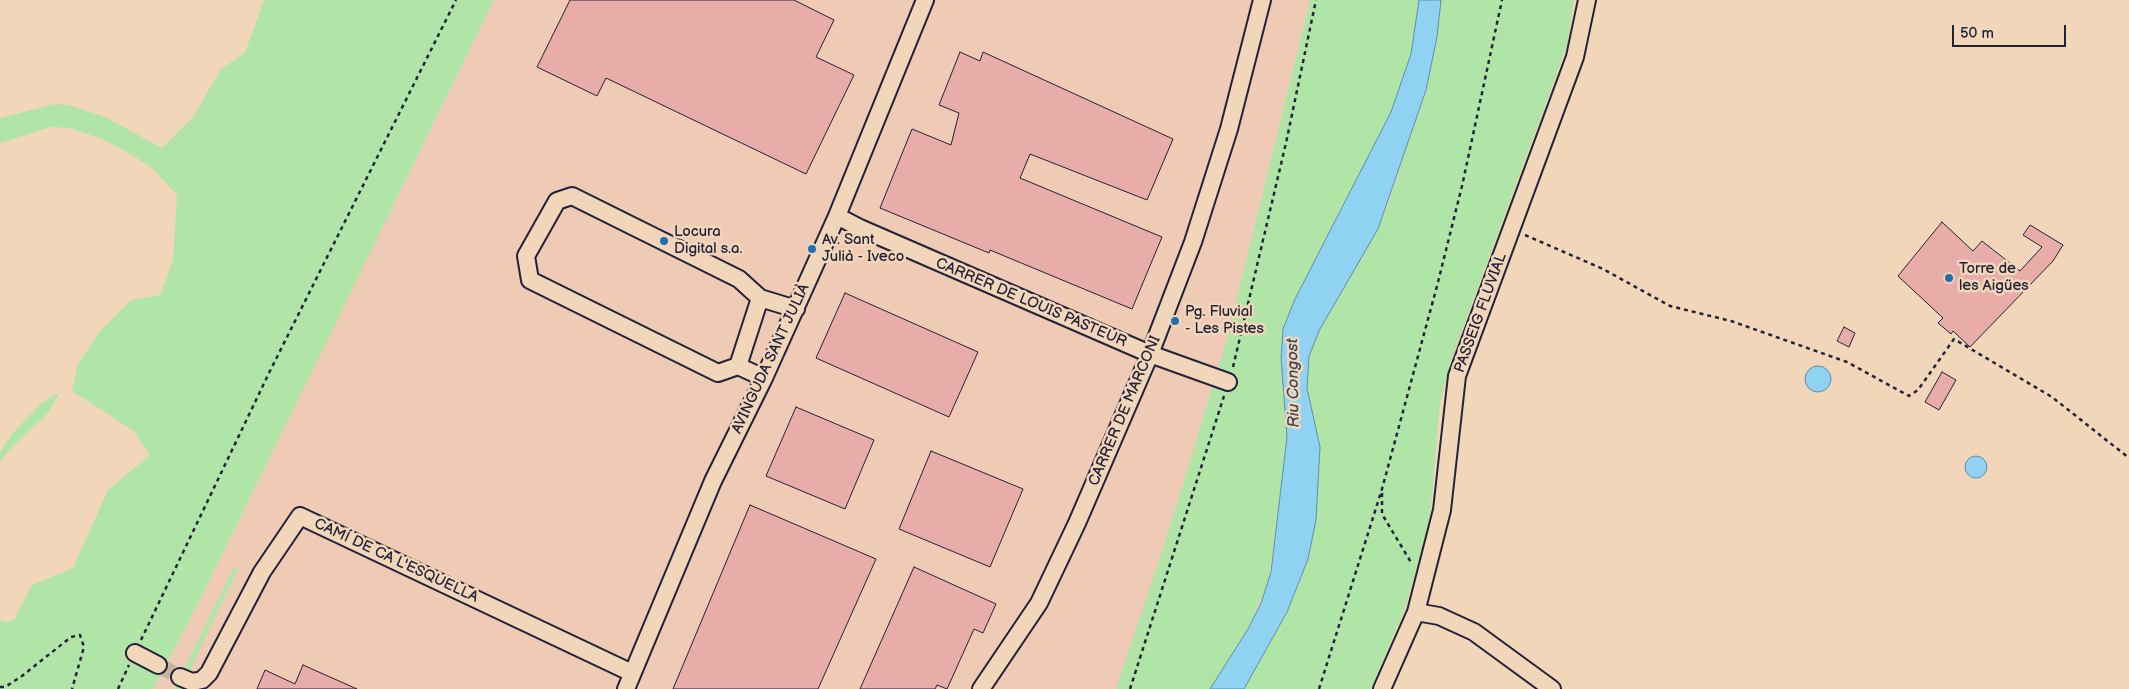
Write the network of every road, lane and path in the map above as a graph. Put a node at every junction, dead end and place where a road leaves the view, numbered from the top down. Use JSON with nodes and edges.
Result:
{"nodes":[{"id":1,"x":456,"y":0,"type":"edge"},
{"id":2,"x":925,"y":0,"type":"edge"},
{"id":3,"x":1262,"y":0,"type":"edge"},
{"id":4,"x":1316,"y":0,"type":"edge"},
{"id":5,"x":1502,"y":0,"type":"edge"},
{"id":6,"x":1587,"y":0,"type":"edge"},
{"id":7,"x":837,"y":216,"type":"junction"},
{"id":8,"x":1512,"y":229,"type":"junction"},
{"id":9,"x":760,"y":298,"type":"junction"},
{"id":10,"x":796,"y":309,"type":"junction"},
{"id":11,"x":1150,"y":354,"type":"junction"},
{"id":12,"x":738,"y":366,"type":"junction"},
{"id":13,"x":764,"y":378,"type":"junction"},
{"id":14,"x":1228,"y":382,"type":"junction"},
{"id":15,"x":2129,"y":458,"type":"edge"},
{"id":16,"x":1382,"y":489,"type":"junction"},
{"id":17,"x":1423,"y":586,"type":"junction"},
{"id":18,"x":1416,"y":612,"type":"junction"},
{"id":19,"x":135,"y":653,"type":"junction"},
{"id":20,"x":158,"y":665,"type":"tunnel mouth"},
{"id":21,"x":632,"y":673,"type":"junction"},
{"id":22,"x":180,"y":676,"type":"tunnel mouth"},
{"id":23,"x":0,"y":688,"type":"edge"},
{"id":24,"x":72,"y":689,"type":"edge"},
{"id":25,"x":118,"y":689,"type":"edge"},
{"id":26,"x":626,"y":689,"type":"edge"},
{"id":27,"x":981,"y":689,"type":"edge"},
{"id":28,"x":1130,"y":689,"type":"edge"},
{"id":29,"x":1319,"y":689,"type":"edge"},
{"id":30,"x":1382,"y":689,"type":"edge"},
{"id":31,"x":1552,"y":689,"type":"edge"}],
"edges":[{"from":1,"to":19,"type":"path"},
{"from":2,"to":7,"type":"street","name":"AVINGUDA SANT JULIÀ"},
{"from":3,"to":11,"type":"street","name":"CARRER DE MARCONI"},
{"from":4,"to":14,"type":"path"},
{"from":5,"to":16,"type":"path"},
{"from":6,"to":8,"type":"street","name":"PASSEIG FLUVIAL"},
{"from":7,"to":10,"type":"street","name":"AVINGUDA SANT JULIÀ"},
{"from":7,"to":11,"type":"street","name":"CARRER DE LOUIS PASTEUR"},
{"from":8,"to":15,"type":"path"},
{"from":8,"to":17,"type":"street","name":"PASSEIG FLUVIAL"},
{"from":9,"to":10,"type":"street"},
{"from":9,"to":12,"type":"street"},
{"from":9,"to":12,"type":"street"},
{"from":10,"to":13,"type":"street","name":"AVINGUDA SANT JULIÀ"},
{"from":11,"to":14,"type":"street","name":"CARRER DE LOUIS PASTEUR"},
{"from":11,"to":27,"type":"street","name":"CARRER DE MARCONI"},
{"from":12,"to":13,"type":"street"},
{"from":13,"to":21,"type":"street","name":"AVINGUDA SANT JULIÀ"},
{"from":14,"to":28,"type":"path"},
{"from":16,"to":17,"type":"path"},
{"from":16,"to":29,"type":"path"},
{"from":17,"to":18,"type":"street","name":"PASSEIG FLUVIAL"},
{"from":18,"to":30,"type":"street","name":"PASSEIG FLUVIAL"},
{"from":18,"to":31,"type":"street"},
{"from":19,"to":20,"type":"street"},
{"from":19,"to":25,"type":"path"},
{"from":21,"to":22,"type":"street","name":"CAMÍ DE CA L'ESQUELLA"},
{"from":21,"to":26,"type":"street","name":"AVINGUDA SANT JULIÀ"},
{"from":23,"to":24,"type":"path"}]}
